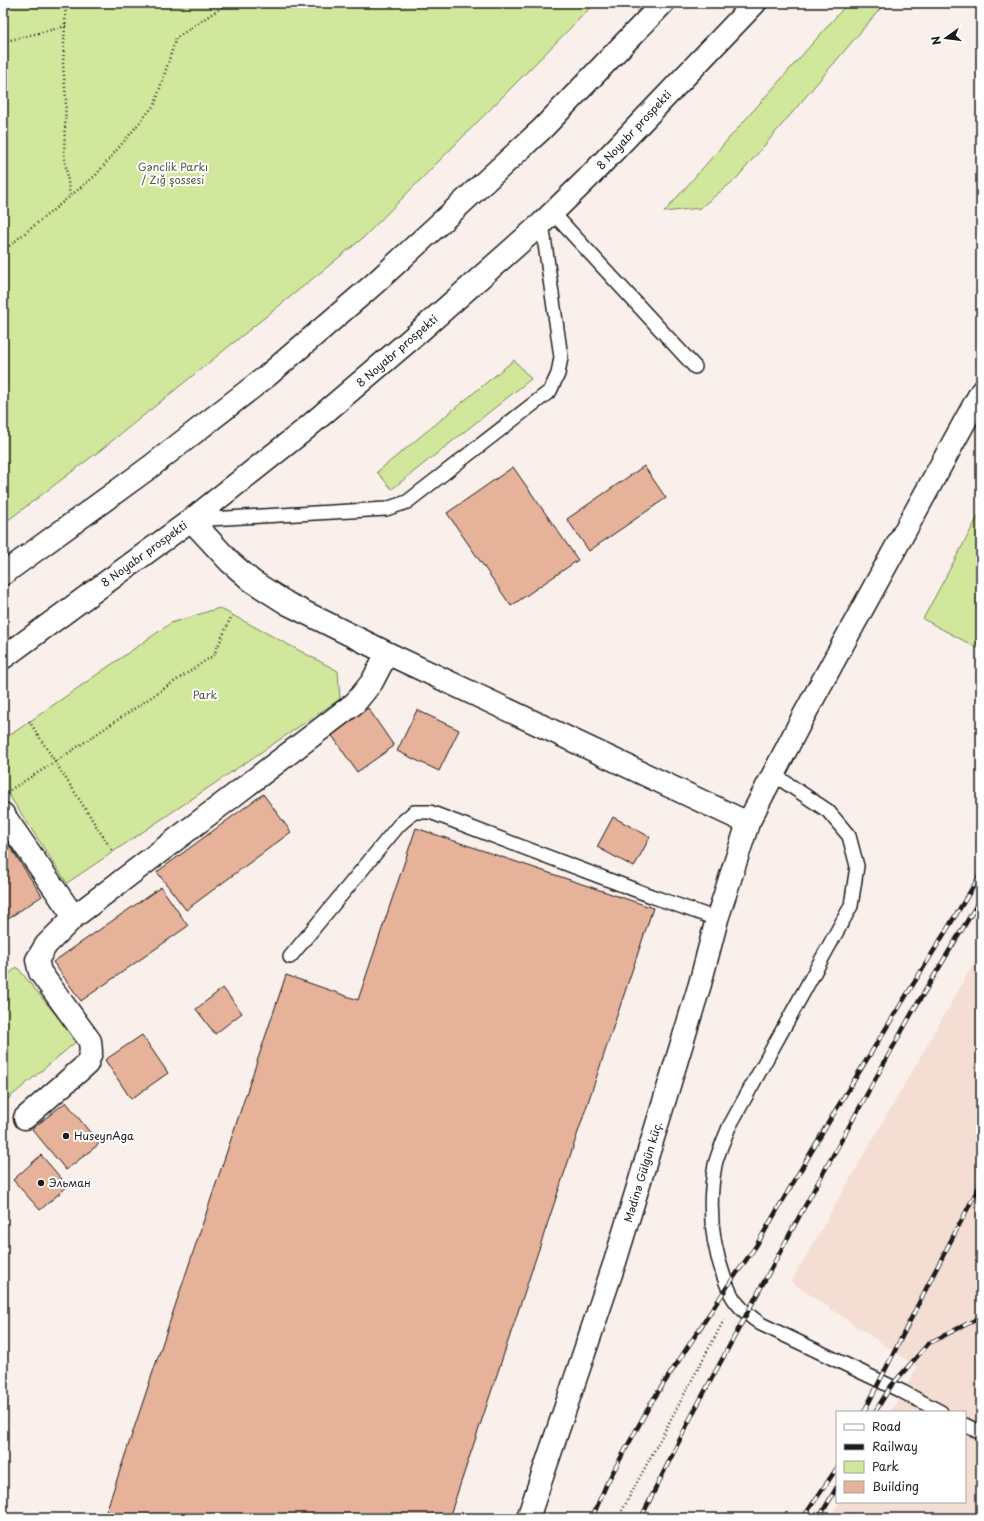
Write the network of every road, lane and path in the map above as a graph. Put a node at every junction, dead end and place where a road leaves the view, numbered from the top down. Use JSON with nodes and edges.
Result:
{"nodes":[{"id":1,"x":66,"y":3,"type":"edge"},
{"id":2,"x":228,"y":3,"type":"edge"},
{"id":3,"x":663,"y":3,"type":"edge"},
{"id":4,"x":755,"y":3,"type":"edge"},
{"id":5,"x":66,"y":26,"type":"junction"},
{"id":6,"x":3,"y":42,"type":"edge"},
{"id":7,"x":70,"y":196,"type":"junction"},
{"id":8,"x":547,"y":218,"type":"junction"},
{"id":9,"x":3,"y":251,"type":"edge"},
{"id":10,"x":695,"y":367,"type":"dead end"},
{"id":11,"x":981,"y":392,"type":"edge"},
{"id":12,"x":191,"y":520,"type":"junction"},
{"id":13,"x":3,"y":574,"type":"edge"},
{"id":14,"x":232,"y":615,"type":"dead end"},
{"id":15,"x":386,"y":653,"type":"junction"},
{"id":16,"x":3,"y":658,"type":"edge"},
{"id":17,"x":30,"y":721,"type":"dead end"},
{"id":18,"x":55,"y":762,"type":"junction"},
{"id":19,"x":773,"y":774,"type":"junction"},
{"id":20,"x":10,"y":790,"type":"dead end"},
{"id":21,"x":3,"y":814,"type":"edge"},
{"id":22,"x":748,"y":823,"type":"junction"},
{"id":23,"x":113,"y":852,"type":"dead end"},
{"id":24,"x":74,"y":917,"type":"junction"},
{"id":25,"x":717,"y":919,"type":"junction"},
{"id":26,"x":290,"y":957,"type":"dead end"},
{"id":27,"x":24,"y":1118,"type":"dead end"},
{"id":28,"x":735,"y":1301,"type":"junction"},
{"id":29,"x":939,"y":1411,"type":"edge"},
{"id":30,"x":966,"y":1425,"type":"edge"},
{"id":31,"x":981,"y":1433,"type":"edge"},
{"id":32,"x":528,"y":1518,"type":"edge"},
{"id":33,"x":618,"y":1518,"type":"edge"}],
"edges":[{"from":1,"to":5,"type":"path"},
{"from":2,"to":7,"type":"path"},
{"from":3,"to":13,"type":"main road"},
{"from":4,"to":8,"type":"main road","name":"8 Noyabr prospekti"},
{"from":5,"to":6,"type":"path"},
{"from":5,"to":7,"type":"path"},
{"from":7,"to":9,"type":"path"},
{"from":8,"to":10,"type":"lane"},
{"from":8,"to":12,"type":"main road","name":"8 Noyabr prospekti"},
{"from":8,"to":12,"type":"lane"},
{"from":11,"to":19,"type":"main road","name":"Mədinə Gülgün küç."},
{"from":12,"to":15,"type":"main road"},
{"from":12,"to":16,"type":"main road","name":"8 Noyabr prospekti"},
{"from":14,"to":18,"type":"path"},
{"from":15,"to":22,"type":"main road"},
{"from":15,"to":24,"type":"main road"},
{"from":17,"to":18,"type":"path"},
{"from":18,"to":20,"type":"path"},
{"from":18,"to":23,"type":"path"},
{"from":19,"to":22,"type":"main road","name":"Mədinə Gülgün küç."},
{"from":19,"to":28,"type":"lane"},
{"from":21,"to":24,"type":"main road"},
{"from":22,"to":25,"type":"main road","name":"Mədinə Gülgün küç."},
{"from":24,"to":27,"type":"main road"},
{"from":25,"to":26,"type":"lane"},
{"from":25,"to":32,"type":"main road","name":"Mədinə Gülgün küç."},
{"from":28,"to":29,"type":"lane"},
{"from":28,"to":33,"type":"path"},
{"from":30,"to":31,"type":"lane"}]}
